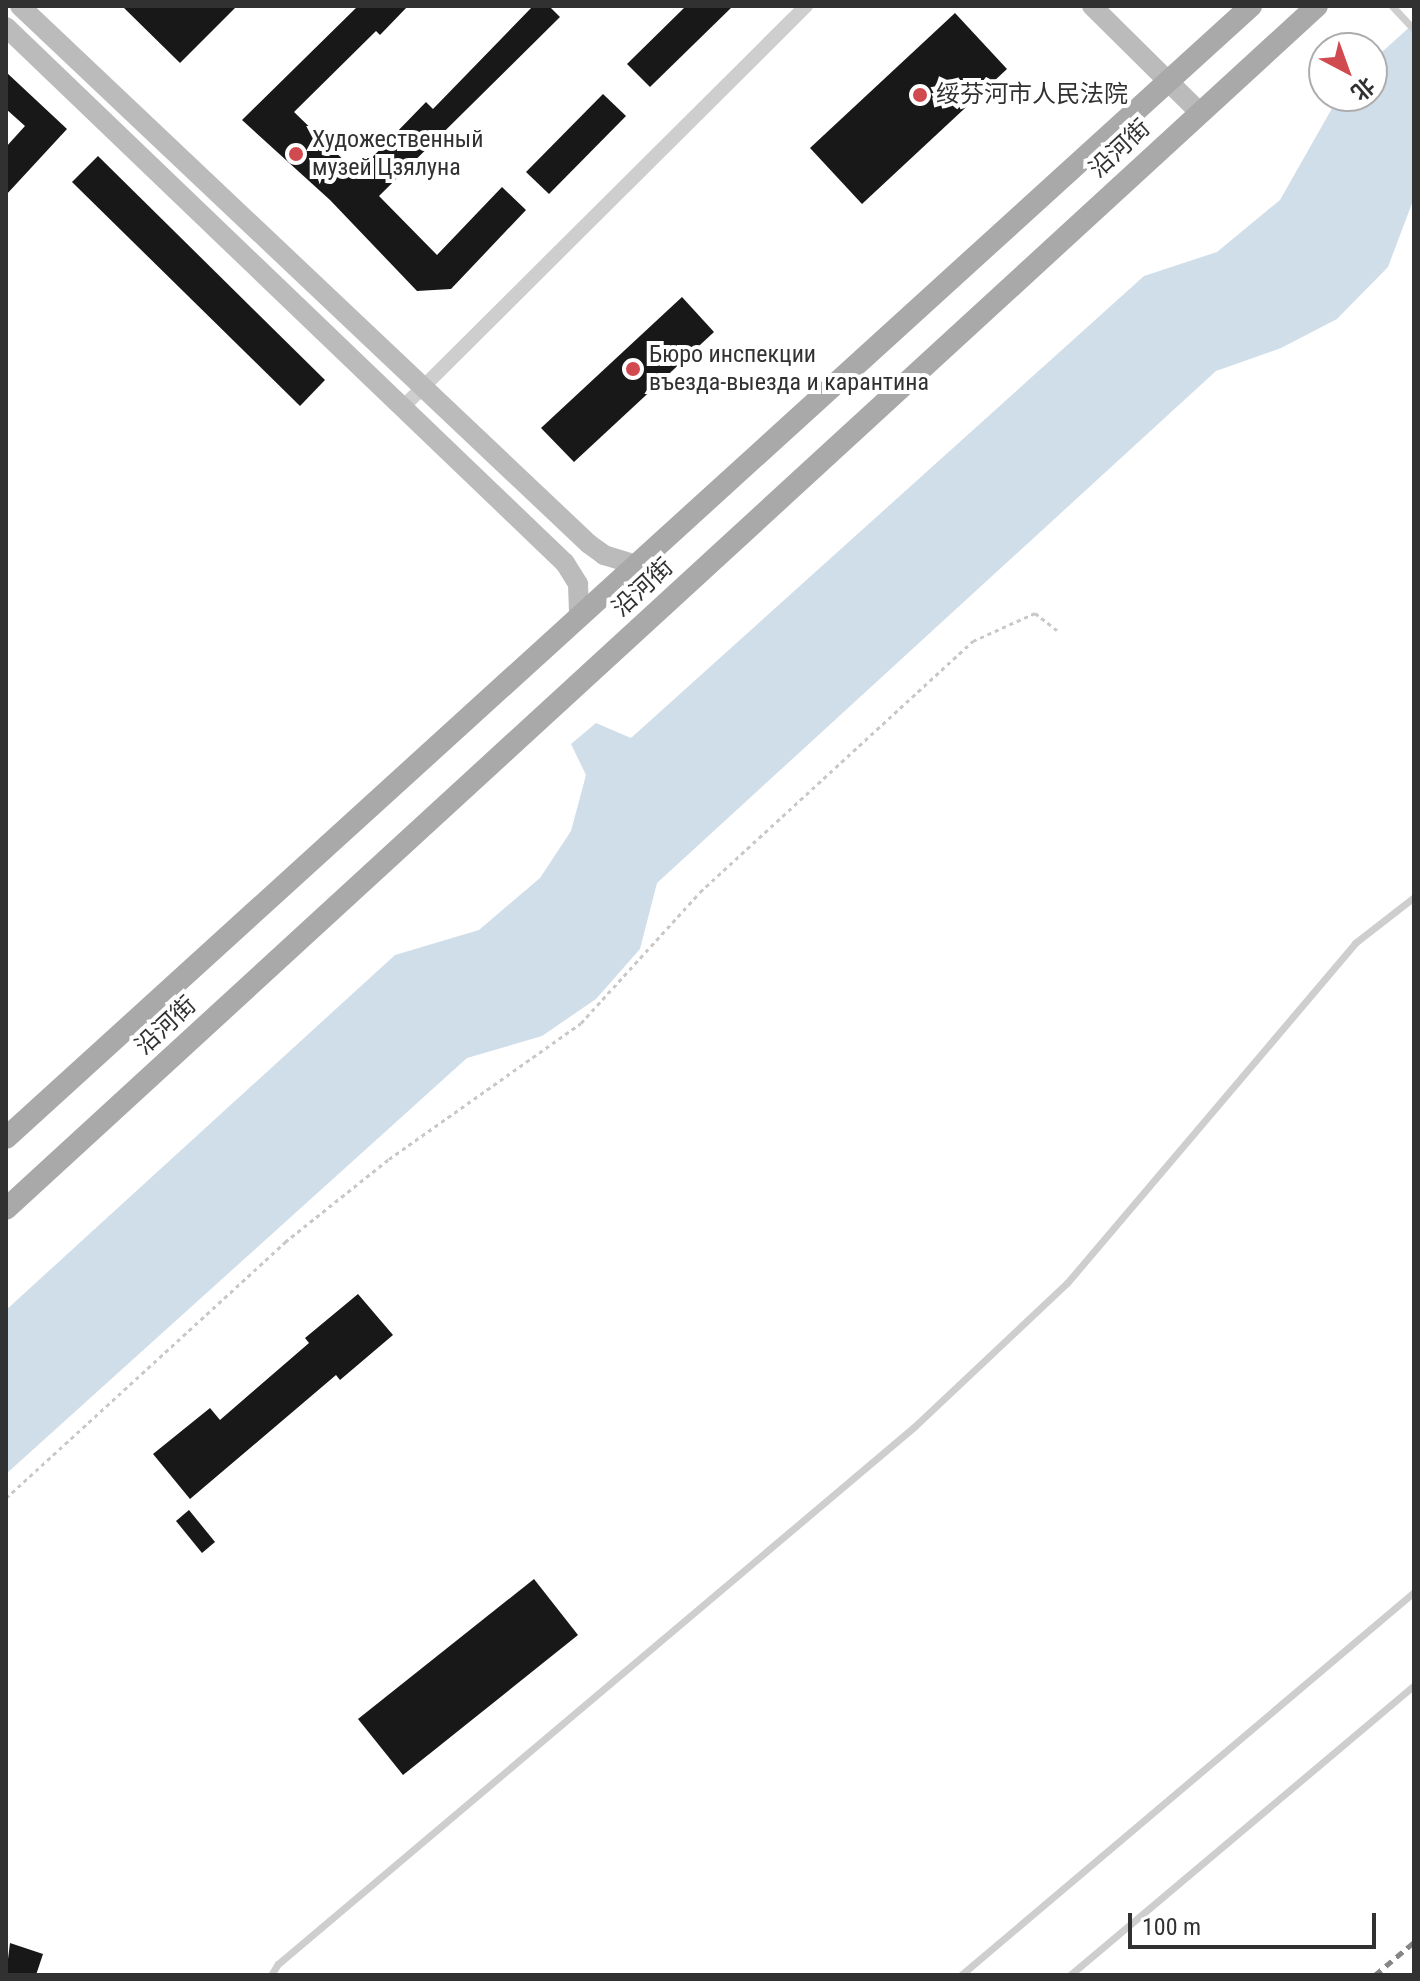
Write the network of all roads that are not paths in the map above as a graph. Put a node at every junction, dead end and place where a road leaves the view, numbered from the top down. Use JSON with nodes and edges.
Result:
{"nodes":[{"id":1,"x":20,"y":6,"type":"edge"},
{"id":2,"x":806,"y":6,"type":"edge"},
{"id":3,"x":1092,"y":6,"type":"edge"},
{"id":4,"x":1251,"y":6,"type":"edge"},
{"id":5,"x":1317,"y":6,"type":"edge"},
{"id":6,"x":1392,"y":6,"type":"edge"},
{"id":7,"x":6,"y":27,"type":"edge"},
{"id":8,"x":1414,"y":30,"type":"edge"},
{"id":9,"x":1170,"y":80,"type":"junction"},
{"id":10,"x":1199,"y":112,"type":"junction"},
{"id":11,"x":423,"y":387,"type":"junction"},
{"id":12,"x":403,"y":407,"type":"junction"},
{"id":13,"x":636,"y":565,"type":"junction"},
{"id":14,"x":579,"y":618,"type":"junction"},
{"id":15,"x":1414,"y":897,"type":"edge"},
{"id":16,"x":6,"y":1138,"type":"edge"},
{"id":17,"x":9,"y":1199,"type":"edge"},
{"id":18,"x":1414,"y":1592,"type":"edge"},
{"id":19,"x":1414,"y":1685,"type":"edge"},
{"id":20,"x":271,"y":1975,"type":"edge"},
{"id":21,"x":961,"y":1975,"type":"edge"},
{"id":22,"x":1070,"y":1975,"type":"edge"}],
"edges":[{"from":1,"to":11,"type":"street"},
{"from":2,"to":11,"type":"street"},
{"from":3,"to":9,"type":"street"},
{"from":4,"to":9,"type":"main road","name":"沿河街"},
{"from":5,"to":10,"type":"main road","name":"沿河街"},
{"from":6,"to":8,"type":"lane"},
{"from":7,"to":12,"type":"street"},
{"from":9,"to":10,"type":"street"},
{"from":9,"to":13,"type":"main road","name":"沿河街"},
{"from":10,"to":17,"type":"main road","name":"沿河街"},
{"from":11,"to":12,"type":"street"},
{"from":11,"to":13,"type":"street"},
{"from":12,"to":14,"type":"street"},
{"from":13,"to":14,"type":"main road","name":"沿河街"},
{"from":14,"to":16,"type":"main road","name":"沿河街"},
{"from":15,"to":20,"type":"lane"},
{"from":18,"to":21,"type":"lane"},
{"from":19,"to":22,"type":"lane"}]}
